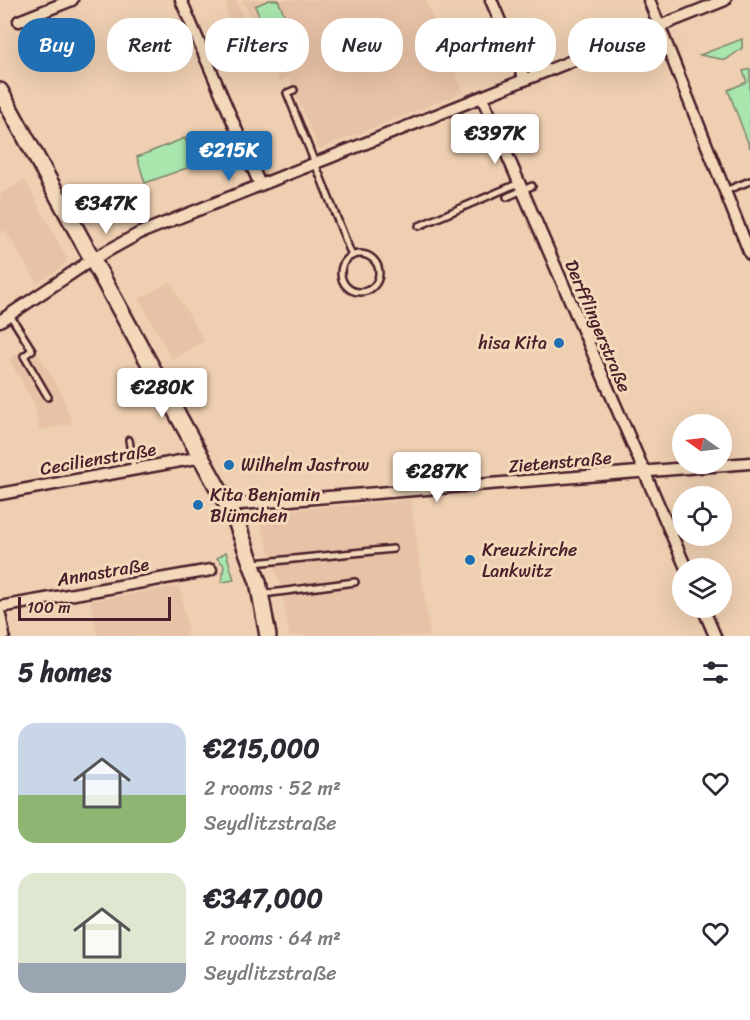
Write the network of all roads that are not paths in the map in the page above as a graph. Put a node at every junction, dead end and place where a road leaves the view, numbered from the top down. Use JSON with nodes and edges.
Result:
{"nodes":[{"id":1,"x":72,"y":0,"type":"edge"},
{"id":2,"x":181,"y":0,"type":"edge"},
{"id":3,"x":491,"y":0,"type":"edge"},
{"id":4,"x":649,"y":0,"type":"edge"},
{"id":5,"x":725,"y":0,"type":"edge"},
{"id":6,"x":27,"y":18,"type":"edge"},
{"id":7,"x":656,"y":18,"type":"edge"},
{"id":8,"x":667,"y":23,"type":"edge"},
{"id":9,"x":667,"y":46,"type":"edge"},
{"id":10,"x":568,"y":63,"type":"edge"},
{"id":11,"x":525,"y":80,"type":"junction"},
{"id":12,"x":294,"y":90,"type":"dead end"},
{"id":13,"x":0,"y":91,"type":"edge"},
{"id":14,"x":482,"y":97,"type":"junction"},
{"id":15,"x":314,"y":163,"type":"junction"},
{"id":16,"x":750,"y":181,"type":"edge"},
{"id":17,"x":260,"y":185,"type":"junction"},
{"id":18,"x":524,"y":186,"type":"junction"},
{"id":19,"x":725,"y":191,"type":"junction"},
{"id":20,"x":507,"y":197,"type":"dead end"},
{"id":21,"x":419,"y":226,"type":"dead end"},
{"id":22,"x":750,"y":254,"type":"edge"},
{"id":23,"x":352,"y":256,"type":"junction"},
{"id":24,"x":93,"y":260,"type":"junction"},
{"id":25,"x":5,"y":318,"type":"edge"},
{"id":26,"x":48,"y":397,"type":"dead end"},
{"id":27,"x":129,"y":440,"type":"dead end"},
{"id":28,"x":202,"y":457,"type":"junction"},
{"id":29,"x":750,"y":463,"type":"edge"},
{"id":30,"x":134,"y":470,"type":"junction"},
{"id":31,"x":644,"y":472,"type":"junction"},
{"id":32,"x":0,"y":494,"type":"edge"},
{"id":33,"x":228,"y":505,"type":"junction"},
{"id":34,"x":393,"y":549,"type":"dead end"},
{"id":35,"x":682,"y":558,"type":"edge"},
{"id":36,"x":252,"y":564,"type":"junction"},
{"id":37,"x":211,"y":570,"type":"dead end"},
{"id":38,"x":355,"y":582,"type":"dead end"},
{"id":39,"x":261,"y":595,"type":"junction"},
{"id":40,"x":0,"y":607,"type":"edge"},
{"id":41,"x":0,"y":615,"type":"edge"},
{"id":42,"x":707,"y":618,"type":"edge"},
{"id":43,"x":4,"y":636,"type":"edge"},
{"id":44,"x":268,"y":636,"type":"edge"},
{"id":45,"x":715,"y":636,"type":"edge"}],
"edges":[{"from":1,"to":6,"type":"street"},
{"from":2,"to":17,"type":"street"},
{"from":3,"to":11,"type":"street"},
{"from":4,"to":7,"type":"street"},
{"from":5,"to":8,"type":"street"},
{"from":9,"to":19,"type":"street"},
{"from":10,"to":11,"type":"street"},
{"from":11,"to":14,"type":"street"},
{"from":12,"to":15,"type":"lane"},
{"from":13,"to":24,"type":"main road"},
{"from":14,"to":15,"type":"street"},
{"from":14,"to":18,"type":"street","name":"Derfflingerstraße"},
{"from":15,"to":17,"type":"street"},
{"from":15,"to":23,"type":"lane"},
{"from":16,"to":19,"type":"lane"},
{"from":17,"to":24,"type":"street"},
{"from":18,"to":20,"type":"lane"},
{"from":18,"to":21,"type":"lane"},
{"from":18,"to":31,"type":"street","name":"Derfflingerstraße"},
{"from":19,"to":22,"type":"street"},
{"from":23,"to":23,"type":"lane"},
{"from":24,"to":25,"type":"street"},
{"from":24,"to":28,"type":"main road"},
{"from":25,"to":26,"type":"lane"},
{"from":27,"to":30,"type":"lane"},
{"from":28,"to":30,"type":"street","name":"Cecilienstraße"},
{"from":28,"to":33,"type":"main road"},
{"from":29,"to":31,"type":"street","name":"Zietenstraße"},
{"from":30,"to":32,"type":"street","name":"Cecilienstraße"},
{"from":31,"to":33,"type":"street","name":"Zietenstraße"},
{"from":31,"to":35,"type":"street","name":"Derfflingerstraße"},
{"from":33,"to":36,"type":"main road"},
{"from":34,"to":36,"type":"lane"},
{"from":36,"to":39,"type":"main road"},
{"from":37,"to":40,"type":"street","name":"Annastraße"},
{"from":38,"to":39,"type":"lane"},
{"from":39,"to":44,"type":"main road"},
{"from":41,"to":43,"type":"street"},
{"from":42,"to":45,"type":"street"}]}
